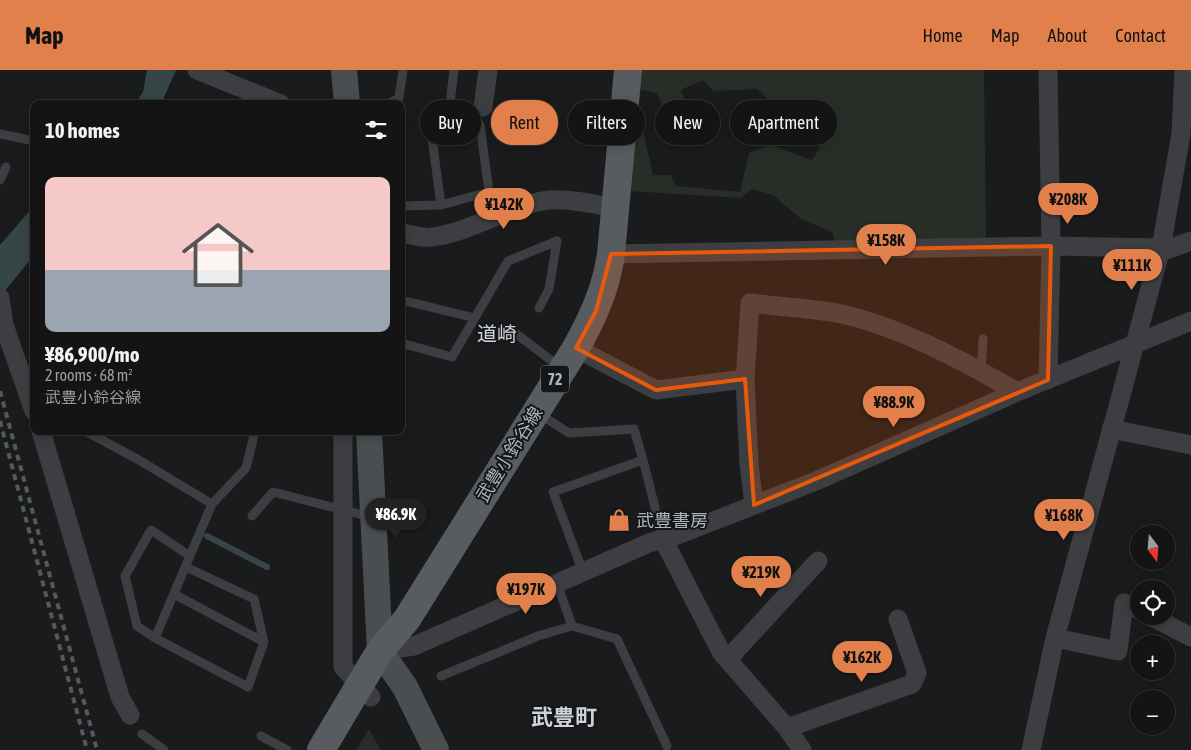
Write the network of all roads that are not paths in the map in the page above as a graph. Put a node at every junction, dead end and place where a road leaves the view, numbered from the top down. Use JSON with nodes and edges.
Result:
{"nodes":[{"id":1,"x":197,"y":70,"type":"edge"},
{"id":2,"x":344,"y":70,"type":"edge"},
{"id":3,"x":403,"y":70,"type":"edge"},
{"id":4,"x":454,"y":70,"type":"edge"},
{"id":5,"x":488,"y":70,"type":"edge"},
{"id":6,"x":628,"y":70,"type":"edge"},
{"id":7,"x":1048,"y":70,"type":"edge"},
{"id":8,"x":1184,"y":70,"type":"edge"},
{"id":9,"x":271,"y":100,"type":"edge"},
{"id":10,"x":347,"y":100,"type":"edge"},
{"id":11,"x":395,"y":100,"type":"edge"},
{"id":12,"x":450,"y":100,"type":"edge"},
{"id":13,"x":483,"y":107,"type":"dead end"},
{"id":14,"x":481,"y":132,"type":"edge"},
{"id":15,"x":0,"y":134,"type":"edge"},
{"id":16,"x":30,"y":140,"type":"edge"},
{"id":17,"x":433,"y":145,"type":"edge"},
{"id":18,"x":6,"y":167,"type":"dead end"},
{"id":19,"x":0,"y":180,"type":"edge"},
{"id":20,"x":441,"y":205,"type":"junction"},
{"id":21,"x":405,"y":206,"type":"edge"},
{"id":22,"x":615,"y":208,"type":"junction"},
{"id":23,"x":405,"y":234,"type":"edge"},
{"id":24,"x":1191,"y":240,"type":"edge"},
{"id":25,"x":1052,"y":246,"type":"junction"},
{"id":26,"x":1162,"y":248,"type":"junction"},
{"id":27,"x":612,"y":254,"type":"junction"},
{"id":28,"x":405,"y":301,"type":"edge"},
{"id":29,"x":2,"y":305,"type":"edge"},
{"id":30,"x":539,"y":308,"type":"dead end"},
{"id":31,"x":475,"y":318,"type":"junction"},
{"id":32,"x":1191,"y":321,"type":"edge"},
{"id":33,"x":510,"y":329,"type":"dead end"},
{"id":34,"x":983,"y":339,"type":"dead end"},
{"id":35,"x":1136,"y":343,"type":"junction"},
{"id":36,"x":405,"y":344,"type":"edge"},
{"id":37,"x":569,"y":358,"type":"junction"},
{"id":38,"x":981,"y":371,"type":"junction"},
{"id":39,"x":745,"y":379,"type":"junction"},
{"id":40,"x":1048,"y":380,"type":"junction"},
{"id":41,"x":1017,"y":392,"type":"junction"},
{"id":42,"x":30,"y":398,"type":"edge"},
{"id":43,"x":536,"y":411,"type":"junction"},
{"id":44,"x":1111,"y":430,"type":"junction"},
{"id":45,"x":42,"y":435,"type":"edge"},
{"id":46,"x":92,"y":435,"type":"edge"},
{"id":47,"x":254,"y":435,"type":"edge"},
{"id":48,"x":343,"y":435,"type":"edge"},
{"id":49,"x":369,"y":435,"type":"edge"},
{"id":50,"x":1191,"y":445,"type":"edge"},
{"id":51,"x":643,"y":460,"type":"junction"},
{"id":52,"x":212,"y":504,"type":"junction"},
{"id":53,"x":754,"y":505,"type":"junction"},
{"id":54,"x":342,"y":510,"type":"junction"},
{"id":55,"x":252,"y":516,"type":"dead end"},
{"id":56,"x":374,"y":517,"type":"junction"},
{"id":57,"x":663,"y":540,"type":"junction"},
{"id":58,"x":190,"y":556,"type":"junction"},
{"id":59,"x":818,"y":561,"type":"dead end"},
{"id":60,"x":186,"y":567,"type":"junction"},
{"id":61,"x":583,"y":572,"type":"junction"},
{"id":62,"x":557,"y":583,"type":"junction"},
{"id":63,"x":174,"y":594,"type":"junction"},
{"id":64,"x":1130,"y":606,"type":"edge"},
{"id":65,"x":898,"y":619,"type":"dead end"},
{"id":66,"x":1168,"y":625,"type":"edge"},
{"id":67,"x":572,"y":626,"type":"junction"},
{"id":68,"x":1191,"y":637,"type":"edge"},
{"id":69,"x":155,"y":638,"type":"junction"},
{"id":70,"x":1055,"y":638,"type":"junction"},
{"id":71,"x":264,"y":642,"type":"junction"},
{"id":72,"x":380,"y":651,"type":"junction"},
{"id":73,"x":728,"y":658,"type":"junction"},
{"id":74,"x":442,"y":676,"type":"dead end"},
{"id":75,"x":365,"y":691,"type":"junction"},
{"id":76,"x":130,"y":715,"type":"dead end"},
{"id":77,"x":786,"y":728,"type":"junction"},
{"id":78,"x":142,"y":734,"type":"dead end"},
{"id":79,"x":261,"y":736,"type":"dead end"},
{"id":80,"x":667,"y":746,"type":"dead end"},
{"id":81,"x":164,"y":750,"type":"edge"},
{"id":82,"x":286,"y":750,"type":"edge"},
{"id":83,"x":321,"y":750,"type":"edge"},
{"id":84,"x":436,"y":750,"type":"edge"},
{"id":85,"x":802,"y":750,"type":"edge"},
{"id":86,"x":1031,"y":750,"type":"edge"}],
"edges":[{"from":1,"to":9,"type":"street"},
{"from":2,"to":10,"type":"street"},
{"from":3,"to":11,"type":"lane"},
{"from":4,"to":12,"type":"lane"},
{"from":5,"to":13,"type":"street"},
{"from":6,"to":22,"type":"main road","name":"武豊小鈴谷線","number":"72"},
{"from":7,"to":25,"type":"street"},
{"from":8,"to":26,"type":"street"},
{"from":14,"to":20,"type":"lane"},
{"from":15,"to":16,"type":"lane"},
{"from":17,"to":20,"type":"lane"},
{"from":18,"to":19,"type":"lane"},
{"from":20,"to":21,"type":"lane"},
{"from":22,"to":23,"type":"street"},
{"from":22,"to":27,"type":"main road","name":"武豊小鈴谷線","number":"72"},
{"from":24,"to":26,"type":"street"},
{"from":25,"to":26,"type":"street"},
{"from":25,"to":27,"type":"street"},
{"from":25,"to":40,"type":"street"},
{"from":26,"to":35,"type":"street"},
{"from":27,"to":37,"type":"main road","name":"武豊小鈴谷線","number":"72"},
{"from":28,"to":31,"type":"lane"},
{"from":29,"to":42,"type":"street"},
{"from":30,"to":31,"type":"lane"},
{"from":31,"to":36,"type":"lane"},
{"from":32,"to":35,"type":"street"},
{"from":33,"to":37,"type":"lane"},
{"from":34,"to":38,"type":"lane"},
{"from":35,"to":40,"type":"street"},
{"from":35,"to":44,"type":"street"},
{"from":37,"to":39,"type":"street"},
{"from":37,"to":43,"type":"main road","name":"武豊小鈴谷線","number":"72"},
{"from":38,"to":39,"type":"street"},
{"from":38,"to":41,"type":"street"},
{"from":39,"to":53,"type":"street"},
{"from":40,"to":41,"type":"street"},
{"from":41,"to":53,"type":"street"},
{"from":43,"to":51,"type":"lane"},
{"from":43,"to":72,"type":"main road","name":"武豊小鈴谷線","number":"72"},
{"from":44,"to":50,"type":"street"},
{"from":44,"to":70,"type":"street"},
{"from":45,"to":76,"type":"street"},
{"from":46,"to":52,"type":"lane"},
{"from":47,"to":52,"type":"lane"},
{"from":48,"to":54,"type":"street"},
{"from":49,"to":56,"type":"street"},
{"from":51,"to":57,"type":"lane"},
{"from":51,"to":61,"type":"lane"},
{"from":52,"to":58,"type":"lane"},
{"from":53,"to":57,"type":"street"},
{"from":54,"to":55,"type":"lane"},
{"from":54,"to":56,"type":"lane"},
{"from":54,"to":75,"type":"street"},
{"from":56,"to":72,"type":"street"},
{"from":57,"to":61,"type":"street"},
{"from":57,"to":73,"type":"street"},
{"from":58,"to":60,"type":"lane"},
{"from":58,"to":69,"type":"lane"},
{"from":59,"to":73,"type":"street"},
{"from":60,"to":63,"type":"lane"},
{"from":60,"to":71,"type":"lane"},
{"from":61,"to":62,"type":"street"},
{"from":62,"to":67,"type":"lane"},
{"from":62,"to":72,"type":"street"},
{"from":63,"to":69,"type":"lane"},
{"from":63,"to":71,"type":"lane"},
{"from":64,"to":70,"type":"street"},
{"from":65,"to":77,"type":"street"},
{"from":66,"to":68,"type":"street"},
{"from":67,"to":74,"type":"lane"},
{"from":67,"to":80,"type":"lane"},
{"from":69,"to":71,"type":"lane"},
{"from":70,"to":86,"type":"street"},
{"from":72,"to":75,"type":"main road","name":"武豊小鈴谷線","number":"72"},
{"from":72,"to":84,"type":"street"},
{"from":73,"to":77,"type":"street"},
{"from":75,"to":83,"type":"main road","name":"武豊小鈴谷線","number":"72"},
{"from":77,"to":85,"type":"street"},
{"from":78,"to":81,"type":"lane"},
{"from":79,"to":82,"type":"lane"}]}
